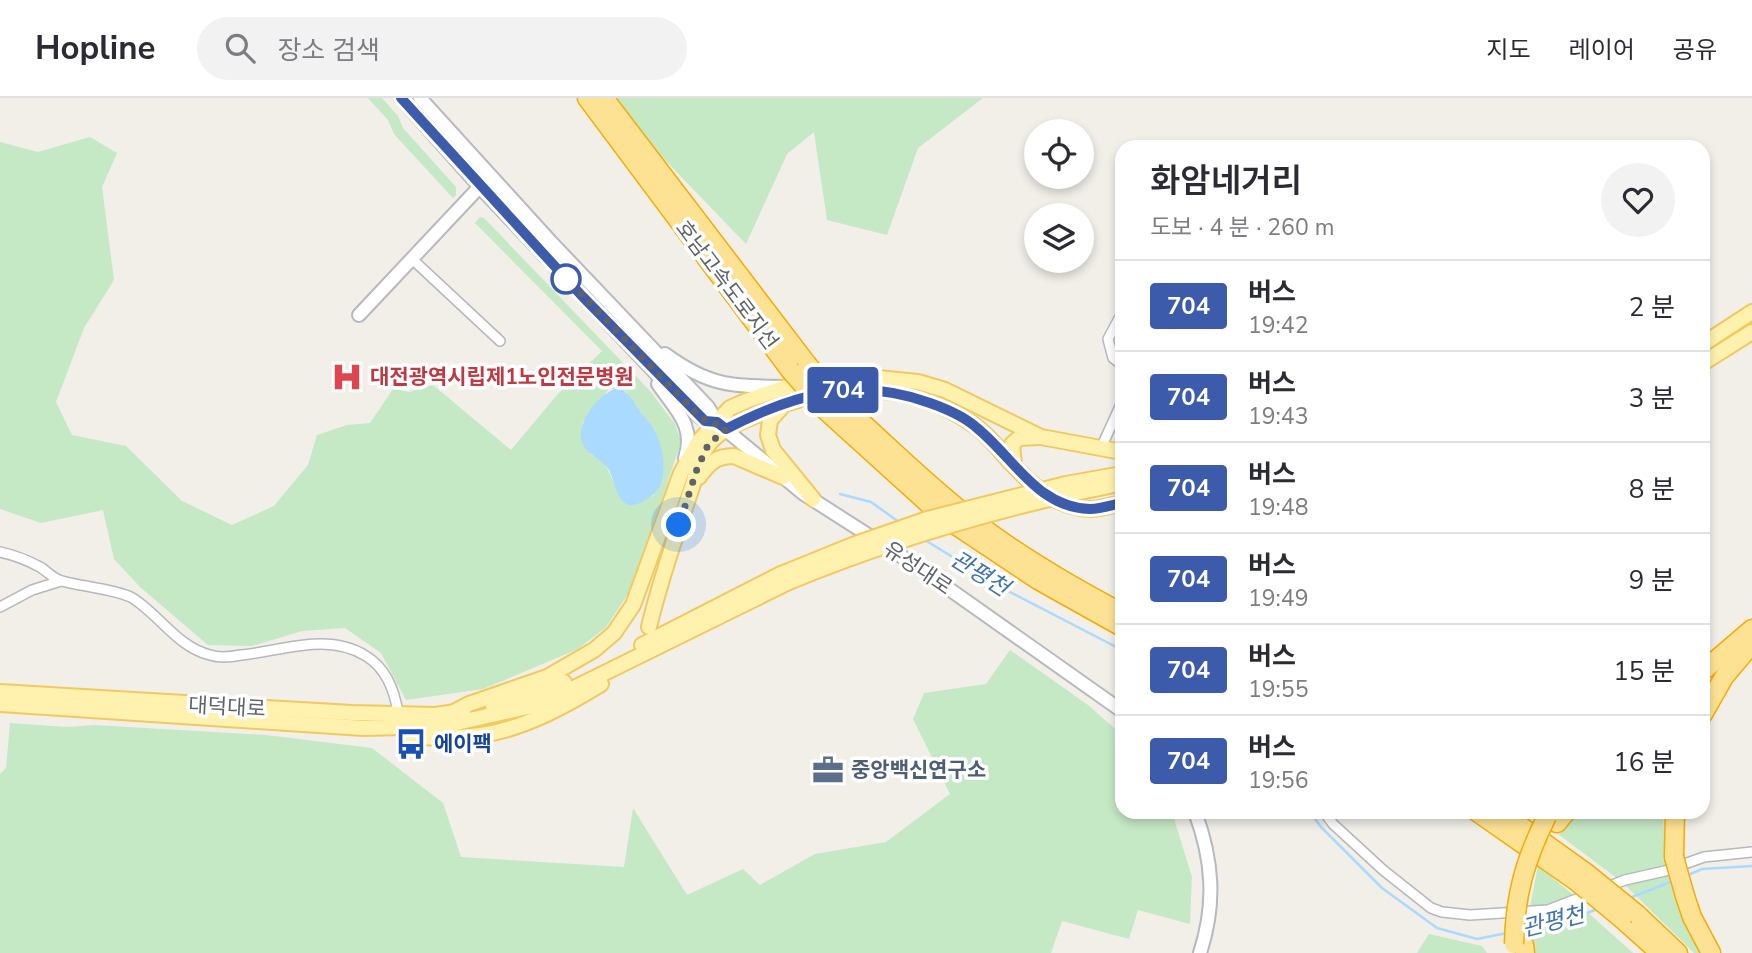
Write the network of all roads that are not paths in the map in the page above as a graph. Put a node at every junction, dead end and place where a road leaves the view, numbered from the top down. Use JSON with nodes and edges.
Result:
{"nodes":[{"id":1,"x":401,"y":98,"type":"edge"},
{"id":2,"x":420,"y":98,"type":"edge"},
{"id":3,"x":587,"y":98,"type":"edge"},
{"id":4,"x":604,"y":98,"type":"edge"},
{"id":5,"x":491,"y":176,"type":"junction"},
{"id":6,"x":480,"y":186,"type":"junction"},
{"id":7,"x":411,"y":258,"type":"junction"},
{"id":8,"x":1752,"y":312,"type":"edge"},
{"id":9,"x":359,"y":315,"type":"dead end"},
{"id":10,"x":1115,"y":326,"type":"edge"},
{"id":11,"x":636,"y":332,"type":"junction"},
{"id":12,"x":1752,"y":332,"type":"edge"},
{"id":13,"x":1710,"y":339,"type":"edge"},
{"id":14,"x":500,"y":341,"type":"dead end"},
{"id":15,"x":642,"y":357,"type":"junction"},
{"id":16,"x":1710,"y":359,"type":"edge"},
{"id":17,"x":1115,"y":360,"type":"edge"},
{"id":18,"x":793,"y":380,"type":"junction"},
{"id":19,"x":833,"y":407,"type":"junction"},
{"id":20,"x":1115,"y":417,"type":"edge"},
{"id":21,"x":722,"y":426,"type":"junction"},
{"id":22,"x":1041,"y":437,"type":"junction"},
{"id":23,"x":1100,"y":450,"type":"junction"},
{"id":24,"x":1115,"y":451,"type":"edge"},
{"id":25,"x":1014,"y":464,"type":"junction"},
{"id":26,"x":681,"y":473,"type":"junction"},
{"id":27,"x":1115,"y":476,"type":"edge"},
{"id":28,"x":783,"y":477,"type":"junction"},
{"id":29,"x":1115,"y":484,"type":"edge"},
{"id":30,"x":692,"y":486,"type":"junction"},
{"id":31,"x":1068,"y":489,"type":"junction"},
{"id":32,"x":813,"y":499,"type":"junction"},
{"id":33,"x":1115,"y":504,"type":"edge"},
{"id":34,"x":0,"y":552,"type":"edge"},
{"id":35,"x":785,"y":578,"type":"junction"},
{"id":36,"x":61,"y":581,"type":"junction"},
{"id":37,"x":1094,"y":598,"type":"junction"},
{"id":38,"x":1115,"y":600,"type":"edge"},
{"id":39,"x":0,"y":607,"type":"edge"},
{"id":40,"x":1115,"y":608,"type":"edge"},
{"id":41,"x":1115,"y":623,"type":"edge"},
{"id":42,"x":649,"y":627,"type":"dead end"},
{"id":43,"x":1752,"y":629,"type":"edge"},
{"id":44,"x":1752,"y":645,"type":"edge"},
{"id":45,"x":1710,"y":664,"type":"edge"},
{"id":46,"x":1710,"y":680,"type":"edge"},
{"id":47,"x":603,"y":683,"type":"dead end"},
{"id":48,"x":0,"y":692,"type":"edge"},
{"id":49,"x":1710,"y":702,"type":"edge"},
{"id":50,"x":0,"y":704,"type":"edge"},
{"id":51,"x":1115,"y":706,"type":"edge"},
{"id":52,"x":454,"y":712,"type":"junction"},
{"id":53,"x":398,"y":715,"type":"junction"},
{"id":54,"x":363,"y":728,"type":"junction"},
{"id":55,"x":1198,"y":819,"type":"edge"},
{"id":56,"x":1330,"y":819,"type":"edge"},
{"id":57,"x":1490,"y":819,"type":"edge"},
{"id":58,"x":1553,"y":819,"type":"edge"},
{"id":59,"x":1675,"y":819,"type":"edge"},
{"id":60,"x":1752,"y":852,"type":"edge"},
{"id":61,"x":1576,"y":881,"type":"junction"},
{"id":62,"x":1624,"y":920,"type":"junction"},
{"id":63,"x":1520,"y":949,"type":"edge"},
{"id":64,"x":1200,"y":953,"type":"edge"},
{"id":65,"x":1645,"y":953,"type":"edge"},
{"id":66,"x":1660,"y":953,"type":"edge"},
{"id":67,"x":1678,"y":953,"type":"edge"},
{"id":68,"x":1712,"y":953,"type":"edge"}],
"edges":[{"from":1,"to":6,"type":"main road","name":"유성대로"},
{"from":2,"to":5,"type":"main road","name":"유성대로"},
{"from":3,"to":18,"type":"highway","name":"호남고속도로지선"},
{"from":4,"to":18,"type":"highway","name":"호남고속도로지선"},
{"from":5,"to":6,"type":"main road"},
{"from":5,"to":11,"type":"main road","name":"유성대로"},
{"from":6,"to":7,"type":"main road"},
{"from":6,"to":15,"type":"main road","name":"유성대로"},
{"from":7,"to":9,"type":"main road"},
{"from":7,"to":14,"type":"street"},
{"from":8,"to":13,"type":"main road"},
{"from":10,"to":17,"type":"street"},
{"from":11,"to":18,"type":"main road"},
{"from":11,"to":21,"type":"main road","name":"유성대로"},
{"from":12,"to":16,"type":"main road"},
{"from":15,"to":21,"type":"main road","name":"유성대로"},
{"from":15,"to":26,"type":"main road"},
{"from":18,"to":19,"type":"highway","name":"호남고속도로지선","bridge":true},
{"from":18,"to":21,"type":"main road"},
{"from":18,"to":21,"type":"main road"},
{"from":18,"to":22,"type":"main road"},
{"from":18,"to":25,"type":"main road"},
{"from":18,"to":32,"type":"main road"},
{"from":19,"to":37,"type":"highway","name":"호남고속도로지선"},
{"from":19,"to":41,"type":"highway","name":"호남고속도로지선"},
{"from":20,"to":23,"type":"street"},
{"from":21,"to":26,"type":"main road"},
{"from":21,"to":28,"type":"main road","name":"유성대로"},
{"from":21,"to":30,"type":"main road"},
{"from":22,"to":23,"type":"main road"},
{"from":22,"to":25,"type":"main road"},
{"from":23,"to":24,"type":"main road"},
{"from":25,"to":33,"type":"main road"},
{"from":26,"to":52,"type":"main road"},
{"from":27,"to":31,"type":"main road"},
{"from":28,"to":30,"type":"main road"},
{"from":28,"to":32,"type":"main road","name":"유성대로"},
{"from":29,"to":31,"type":"main road"},
{"from":30,"to":42,"type":"main road"},
{"from":31,"to":35,"type":"main road","bridge":true},
{"from":32,"to":51,"type":"main road","name":"유성대로"},
{"from":34,"to":36,"type":"street"},
{"from":35,"to":52,"type":"main road","name":"대덕대로"},
{"from":35,"to":54,"type":"main road"},
{"from":36,"to":39,"type":"street"},
{"from":36,"to":53,"type":"street"},
{"from":37,"to":38,"type":"highway"},
{"from":37,"to":40,"type":"highway","name":"호남고속도로지선"},
{"from":43,"to":45,"type":"highway"},
{"from":44,"to":46,"type":"highway"},
{"from":44,"to":49,"type":"highway"},
{"from":47,"to":54,"type":"main road"},
{"from":48,"to":53,"type":"main road","name":"대덕대로"},
{"from":50,"to":54,"type":"main road","name":"대덕대로"},
{"from":52,"to":53,"type":"main road","name":"대덕대로"},
{"from":55,"to":64,"type":"main road"},
{"from":56,"to":60,"type":"street"},
{"from":57,"to":61,"type":"highway"},
{"from":58,"to":63,"type":"highway","bridge":true},
{"from":59,"to":68,"type":"highway","bridge":true},
{"from":61,"to":62,"type":"highway"},
{"from":61,"to":62,"type":"highway","bridge":true},
{"from":62,"to":65,"type":"highway"},
{"from":62,"to":66,"type":"highway"},
{"from":62,"to":67,"type":"highway"}]}
